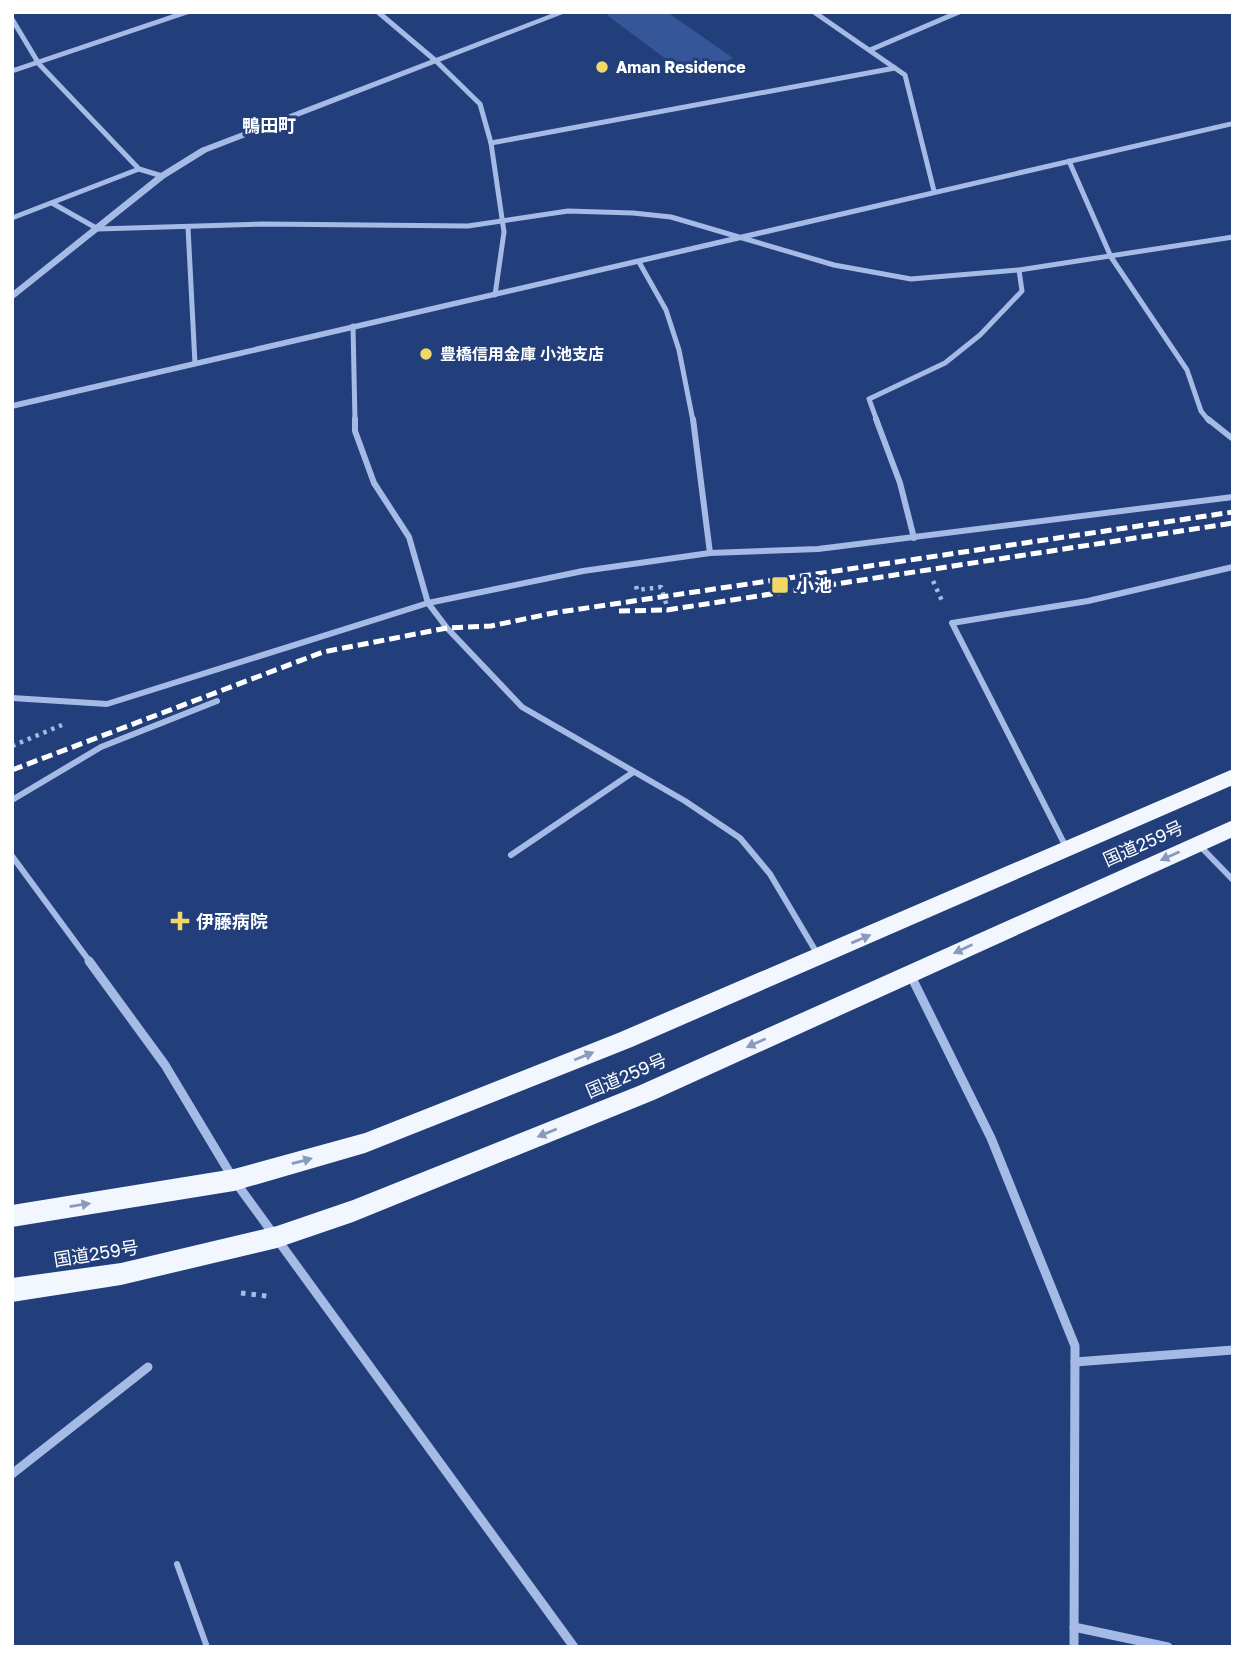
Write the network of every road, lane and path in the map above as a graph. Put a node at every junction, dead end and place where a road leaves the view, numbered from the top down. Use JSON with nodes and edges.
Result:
{"nodes":[{"id":1,"x":187,"y":12,"type":"edge"},
{"id":2,"x":378,"y":12,"type":"edge"},
{"id":3,"x":564,"y":12,"type":"edge"},
{"id":4,"x":814,"y":12,"type":"edge"},
{"id":5,"x":959,"y":12,"type":"edge"},
{"id":6,"x":12,"y":19,"type":"edge"},
{"id":7,"x":870,"y":50,"type":"junction"},
{"id":8,"x":436,"y":61,"type":"junction"},
{"id":9,"x":39,"y":64,"type":"junction"},
{"id":10,"x":895,"y":68,"type":"junction"},
{"id":11,"x":12,"y":71,"type":"edge"},
{"id":12,"x":1233,"y":123,"type":"edge"},
{"id":13,"x":491,"y":143,"type":"junction"},
{"id":14,"x":1069,"y":161,"type":"junction"},
{"id":15,"x":139,"y":169,"type":"junction"},
{"id":16,"x":162,"y":176,"type":"junction"},
{"id":17,"x":934,"y":191,"type":"junction"},
{"id":18,"x":52,"y":203,"type":"junction"},
{"id":19,"x":12,"y":218,"type":"edge"},
{"id":20,"x":503,"y":221,"type":"junction"},
{"id":21,"x":188,"y":227,"type":"junction"},
{"id":22,"x":98,"y":229,"type":"junction"},
{"id":23,"x":738,"y":237,"type":"junction"},
{"id":24,"x":1233,"y":237,"type":"edge"},
{"id":25,"x":1111,"y":257,"type":"junction"},
{"id":26,"x":639,"y":262,"type":"junction"},
{"id":27,"x":1019,"y":270,"type":"junction"},
{"id":28,"x":495,"y":295,"type":"junction"},
{"id":29,"x":12,"y":298,"type":"edge"},
{"id":30,"x":353,"y":326,"type":"junction"},
{"id":31,"x":195,"y":364,"type":"junction"},
{"id":32,"x":12,"y":406,"type":"edge"},
{"id":33,"x":1233,"y":439,"type":"edge"},
{"id":34,"x":1233,"y":497,"type":"edge"},
{"id":35,"x":914,"y":538,"type":"junction"},
{"id":36,"x":710,"y":553,"type":"junction"},
{"id":37,"x":632,"y":564,"type":"junction"},
{"id":38,"x":1233,"y":567,"type":"edge"},
{"id":39,"x":933,"y":581,"type":"dead end"},
{"id":40,"x":939,"y":595,"type":"dead end"},
{"id":41,"x":428,"y":603,"type":"junction"},
{"id":42,"x":670,"y":616,"type":"dead end"},
{"id":43,"x":12,"y":698,"type":"edge"},
{"id":44,"x":217,"y":701,"type":"dead end"},
{"id":45,"x":632,"y":773,"type":"junction"},
{"id":46,"x":1233,"y":777,"type":"edge"},
{"id":47,"x":12,"y":800,"type":"edge"},
{"id":48,"x":1233,"y":828,"type":"edge"},
{"id":49,"x":1198,"y":843,"type":"junction"},
{"id":50,"x":1067,"y":849,"type":"junction"},
{"id":51,"x":511,"y":855,"type":"dead end"},
{"id":52,"x":12,"y":856,"type":"edge"},
{"id":53,"x":1233,"y":880,"type":"edge"},
{"id":54,"x":819,"y":957,"type":"junction"},
{"id":55,"x":910,"y":973,"type":"junction"},
{"id":56,"x":234,"y":1180,"type":"junction"},
{"id":57,"x":12,"y":1216,"type":"edge"},
{"id":58,"x":277,"y":1237,"type":"junction"},
{"id":59,"x":12,"y":1290,"type":"edge"},
{"id":60,"x":241,"y":1293,"type":"dead end"},
{"id":61,"x":267,"y":1296,"type":"dead end"},
{"id":62,"x":1233,"y":1350,"type":"edge"},
{"id":63,"x":1075,"y":1362,"type":"junction"},
{"id":64,"x":148,"y":1367,"type":"dead end"},
{"id":65,"x":12,"y":1474,"type":"edge"},
{"id":66,"x":177,"y":1564,"type":"dead end"},
{"id":67,"x":1074,"y":1627,"type":"junction"},
{"id":68,"x":207,"y":1647,"type":"edge"},
{"id":69,"x":574,"y":1647,"type":"edge"},
{"id":70,"x":1074,"y":1647,"type":"edge"},
{"id":71,"x":1168,"y":1647,"type":"edge"}],
"edges":[{"from":1,"to":9,"type":"street"},
{"from":2,"to":8,"type":"street"},
{"from":3,"to":8,"type":"street"},
{"from":4,"to":7,"type":"street"},
{"from":5,"to":7,"type":"street"},
{"from":6,"to":9,"type":"street"},
{"from":7,"to":10,"type":"street"},
{"from":8,"to":13,"type":"street"},
{"from":8,"to":16,"type":"street"},
{"from":9,"to":11,"type":"street"},
{"from":9,"to":15,"type":"street"},
{"from":10,"to":13,"type":"street"},
{"from":10,"to":17,"type":"street"},
{"from":12,"to":14,"type":"street"},
{"from":13,"to":20,"type":"street"},
{"from":14,"to":17,"type":"street"},
{"from":14,"to":25,"type":"street"},
{"from":15,"to":16,"type":"street"},
{"from":15,"to":18,"type":"street"},
{"from":16,"to":22,"type":"street"},
{"from":17,"to":23,"type":"street"},
{"from":18,"to":19,"type":"street"},
{"from":18,"to":22,"type":"street"},
{"from":20,"to":21,"type":"street"},
{"from":20,"to":23,"type":"street"},
{"from":20,"to":28,"type":"street"},
{"from":21,"to":22,"type":"street"},
{"from":21,"to":31,"type":"street"},
{"from":22,"to":29,"type":"street"},
{"from":23,"to":26,"type":"street"},
{"from":23,"to":27,"type":"street"},
{"from":24,"to":25,"type":"street"},
{"from":25,"to":27,"type":"street"},
{"from":25,"to":33,"type":"street"},
{"from":26,"to":28,"type":"street"},
{"from":26,"to":36,"type":"street"},
{"from":27,"to":35,"type":"street"},
{"from":28,"to":30,"type":"street"},
{"from":30,"to":31,"type":"street"},
{"from":30,"to":41,"type":"street"},
{"from":31,"to":32,"type":"street"},
{"from":34,"to":35,"type":"street"},
{"from":35,"to":36,"type":"street"},
{"from":36,"to":37,"type":"street"},
{"from":37,"to":41,"type":"street"},
{"from":37,"to":42,"type":"path"},
{"from":38,"to":50,"type":"street"},
{"from":39,"to":40,"type":"path"},
{"from":41,"to":43,"type":"street"},
{"from":41,"to":45,"type":"street"},
{"from":44,"to":47,"type":"street"},
{"from":45,"to":51,"type":"street"},
{"from":45,"to":54,"type":"street"},
{"from":46,"to":50,"type":"highway","name":"国道259号"},
{"from":48,"to":49,"type":"highway","name":"国道259号"},
{"from":49,"to":53,"type":"street"},
{"from":49,"to":55,"type":"highway","name":"国道259号","one_way":true},
{"from":54,"to":50,"type":"highway","name":"国道259号","one_way":true},
{"from":52,"to":56,"type":"street"},
{"from":56,"to":54,"type":"highway","name":"国道259号","one_way":true},
{"from":55,"to":58,"type":"highway","name":"国道259号","one_way":true},
{"from":55,"to":63,"type":"street"},
{"from":57,"to":56,"type":"highway","name":"国道259号","one_way":true},
{"from":56,"to":58,"type":"street"},
{"from":58,"to":59,"type":"highway","name":"国道259号"},
{"from":58,"to":69,"type":"street"},
{"from":60,"to":61,"type":"path"},
{"from":62,"to":63,"type":"street"},
{"from":63,"to":67,"type":"street"},
{"from":64,"to":65,"type":"street"},
{"from":66,"to":68,"type":"lane"},
{"from":67,"to":70,"type":"street"},
{"from":67,"to":71,"type":"street"}]}
